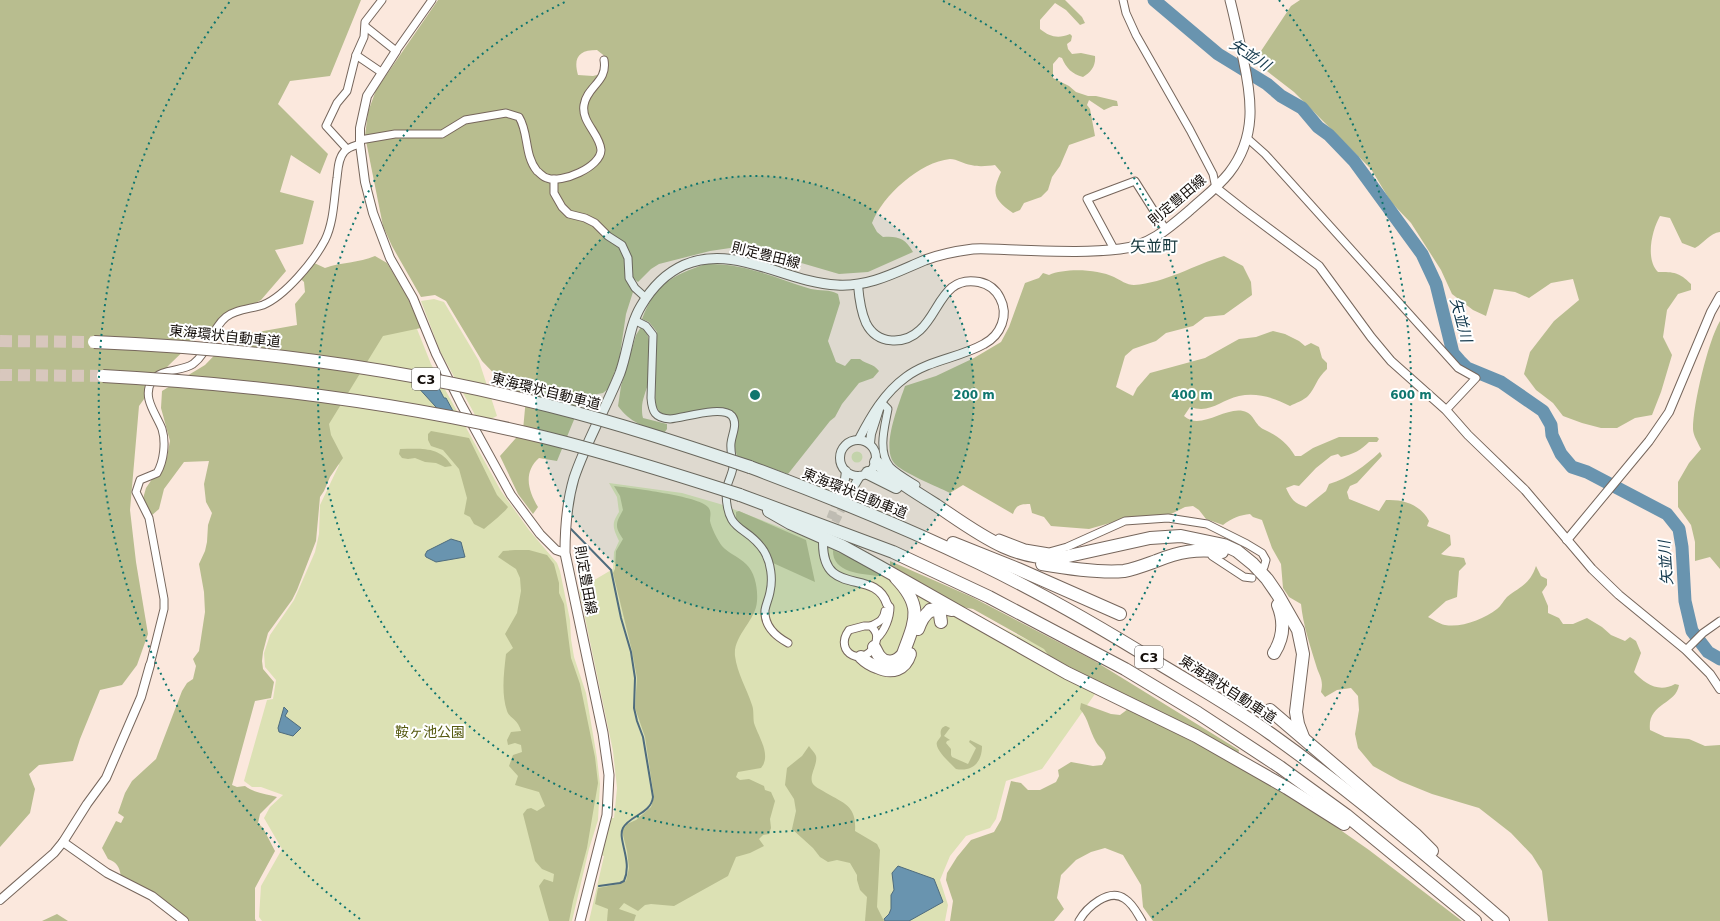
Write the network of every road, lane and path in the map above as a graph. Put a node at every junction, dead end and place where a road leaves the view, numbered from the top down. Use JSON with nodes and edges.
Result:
{"nodes":[{"id":1,"x":382,"y":0,"type":"edge"},
{"id":2,"x":432,"y":0,"type":"edge"},
{"id":3,"x":1123,"y":0,"type":"edge"},
{"id":4,"x":1230,"y":0,"type":"edge"},
{"id":5,"x":366,"y":26,"type":"junction"},
{"id":6,"x":396,"y":51,"type":"junction"},
{"id":7,"x":356,"y":55,"type":"junction"},
{"id":8,"x":604,"y":60,"type":"dead end"},
{"id":9,"x":381,"y":72,"type":"junction"},
{"id":10,"x":1247,"y":138,"type":"junction"},
{"id":11,"x":360,"y":142,"type":"junction"},
{"id":12,"x":347,"y":149,"type":"junction"},
{"id":13,"x":554,"y":179,"type":"junction"},
{"id":14,"x":1216,"y":188,"type":"junction"},
{"id":15,"x":1166,"y":230,"type":"junction"},
{"id":16,"x":1114,"y":249,"type":"junction"},
{"id":17,"x":858,"y":285,"type":"junction"},
{"id":18,"x":1720,"y":296,"type":"edge"},
{"id":19,"x":646,"y":298,"type":"junction"},
{"id":20,"x":634,"y":320,"type":"junction"},
{"id":21,"x":94,"y":342,"type":"tunnel mouth"},
{"id":22,"x":104,"y":376,"type":"tunnel mouth"},
{"id":23,"x":882,"y":403,"type":"junction"},
{"id":24,"x":1446,"y":410,"type":"junction"},
{"id":25,"x":858,"y":439,"type":"junction"},
{"id":26,"x":870,"y":443,"type":"junction"},
{"id":27,"x":876,"y":462,"type":"junction"},
{"id":28,"x":846,"y":471,"type":"junction"},
{"id":29,"x":864,"y":475,"type":"junction"},
{"id":30,"x":840,"y":493,"type":"tunnel mouth"},
{"id":31,"x":740,"y":495,"type":"junction"},
{"id":32,"x":848,"y":496,"type":"tunnel mouth"},
{"id":33,"x":871,"y":514,"type":"junction"},
{"id":34,"x":1567,"y":540,"type":"junction"},
{"id":35,"x":825,"y":543,"type":"dead end"},
{"id":36,"x":565,"y":553,"type":"junction"},
{"id":37,"x":1212,"y":556,"type":"dead end"},
{"id":38,"x":880,"y":567,"type":"junction"},
{"id":39,"x":1264,"y":567,"type":"dead end"},
{"id":40,"x":1252,"y":578,"type":"dead end"},
{"id":41,"x":887,"y":604,"type":"junction"},
{"id":42,"x":930,"y":610,"type":"junction"},
{"id":43,"x":959,"y":612,"type":"junction"},
{"id":44,"x":1120,"y":614,"type":"dead end"},
{"id":45,"x":1720,"y":621,"type":"edge"},
{"id":46,"x":941,"y":622,"type":"dead end"},
{"id":47,"x":871,"y":626,"type":"junction"},
{"id":48,"x":876,"y":642,"type":"junction"},
{"id":49,"x":788,"y":643,"type":"dead end"},
{"id":50,"x":1686,"y":650,"type":"junction"},
{"id":51,"x":1274,"y":653,"type":"dead end"},
{"id":52,"x":862,"y":657,"type":"junction"},
{"id":53,"x":150,"y":665,"type":"joint"},
{"id":54,"x":1720,"y":689,"type":"edge"},
{"id":55,"x":1270,"y":710,"type":"dead end"},
{"id":56,"x":1303,"y":737,"type":"junction"},
{"id":57,"x":63,"y":842,"type":"junction"},
{"id":58,"x":1416,"y":873,"type":"junction"},
{"id":59,"x":0,"y":900,"type":"edge"},
{"id":60,"x":184,"y":921,"type":"edge"},
{"id":61,"x":580,"y":921,"type":"edge"},
{"id":62,"x":1079,"y":921,"type":"edge"},
{"id":63,"x":1142,"y":921,"type":"edge"},
{"id":64,"x":1475,"y":921,"type":"edge"},
{"id":65,"x":1503,"y":921,"type":"edge"}],
"edges":[{"from":1,"to":5,"type":"street"},
{"from":2,"to":6,"type":"street"},
{"from":3,"to":14,"type":"street"},
{"from":4,"to":10,"type":"main road","name":"則定豊田線"},
{"from":5,"to":6,"type":"street"},
{"from":5,"to":7,"type":"street"},
{"from":6,"to":9,"type":"street"},
{"from":7,"to":9,"type":"street"},
{"from":7,"to":12,"type":"street"},
{"from":8,"to":13,"type":"street"},
{"from":9,"to":11,"type":"street"},
{"from":10,"to":14,"type":"main road","name":"則定豊田線"},
{"from":10,"to":24,"type":"street"},
{"from":11,"to":12,"type":"street"},
{"from":11,"to":13,"type":"street"},
{"from":11,"to":36,"type":"street"},
{"from":12,"to":53,"type":"street"},
{"from":13,"to":19,"type":"street"},
{"from":14,"to":15,"type":"main road","name":"則定豊田線"},
{"from":14,"to":24,"type":"street"},
{"from":15,"to":16,"type":"main road","name":"則定豊田線"},
{"from":15,"to":16,"type":"street"},
{"from":16,"to":17,"type":"main road","name":"則定豊田線"},
{"from":17,"to":19,"type":"main road","name":"則定豊田線"},
{"from":17,"to":23,"type":"street"},
{"from":18,"to":34,"type":"street"},
{"from":19,"to":20,"type":"main road","name":"則定豊田線"},
{"from":20,"to":36,"type":"main road","name":"則定豊田線"},
{"from":20,"to":49,"type":"street"},
{"from":21,"to":33,"type":"highway","name":"東海環状自動車道","number":"C3","bridge":true},
{"from":22,"to":31,"type":"highway","number":"C3","bridge":true},
{"from":23,"to":25,"type":"street"},
{"from":23,"to":26,"type":"street"},
{"from":23,"to":39,"type":"street"},
{"from":24,"to":34,"type":"street"},
{"from":25,"to":26,"type":"street"},
{"from":25,"to":28,"type":"street"},
{"from":26,"to":27,"type":"street"},
{"from":27,"to":29,"type":"street"},
{"from":27,"to":56,"type":"highway"},
{"from":28,"to":29,"type":"street"},
{"from":28,"to":30,"type":"street"},
{"from":29,"to":32,"type":"street"},
{"from":29,"to":51,"type":"highway"},
{"from":31,"to":38,"type":"highway"},
{"from":31,"to":58,"type":"highway","number":"C3"},
{"from":33,"to":44,"type":"highway"},
{"from":33,"to":65,"type":"highway","name":"東海環状自動車道","number":"C3"},
{"from":34,"to":50,"type":"street"},
{"from":35,"to":41,"type":"street"},
{"from":36,"to":61,"type":"main road","name":"則定豊田線"},
{"from":37,"to":40,"type":"street"},
{"from":38,"to":43,"type":"highway"},
{"from":38,"to":48,"type":"highway"},
{"from":41,"to":47,"type":"street"},
{"from":41,"to":48,"type":"street"},
{"from":42,"to":43,"type":"highway"},
{"from":42,"to":46,"type":"highway"},
{"from":42,"to":52,"type":"highway"},
{"from":43,"to":58,"type":"highway"},
{"from":45,"to":50,"type":"street"},
{"from":47,"to":48,"type":"street"},
{"from":47,"to":52,"type":"street"},
{"from":48,"to":52,"type":"street"},
{"from":50,"to":54,"type":"street"},
{"from":53,"to":57,"type":"street"},
{"from":55,"to":56,"type":"highway"},
{"from":56,"to":65,"type":"highway"},
{"from":57,"to":59,"type":"street"},
{"from":57,"to":60,"type":"street"},
{"from":58,"to":64,"type":"highway","number":"C3"},
{"from":62,"to":63,"type":"street"}]}
